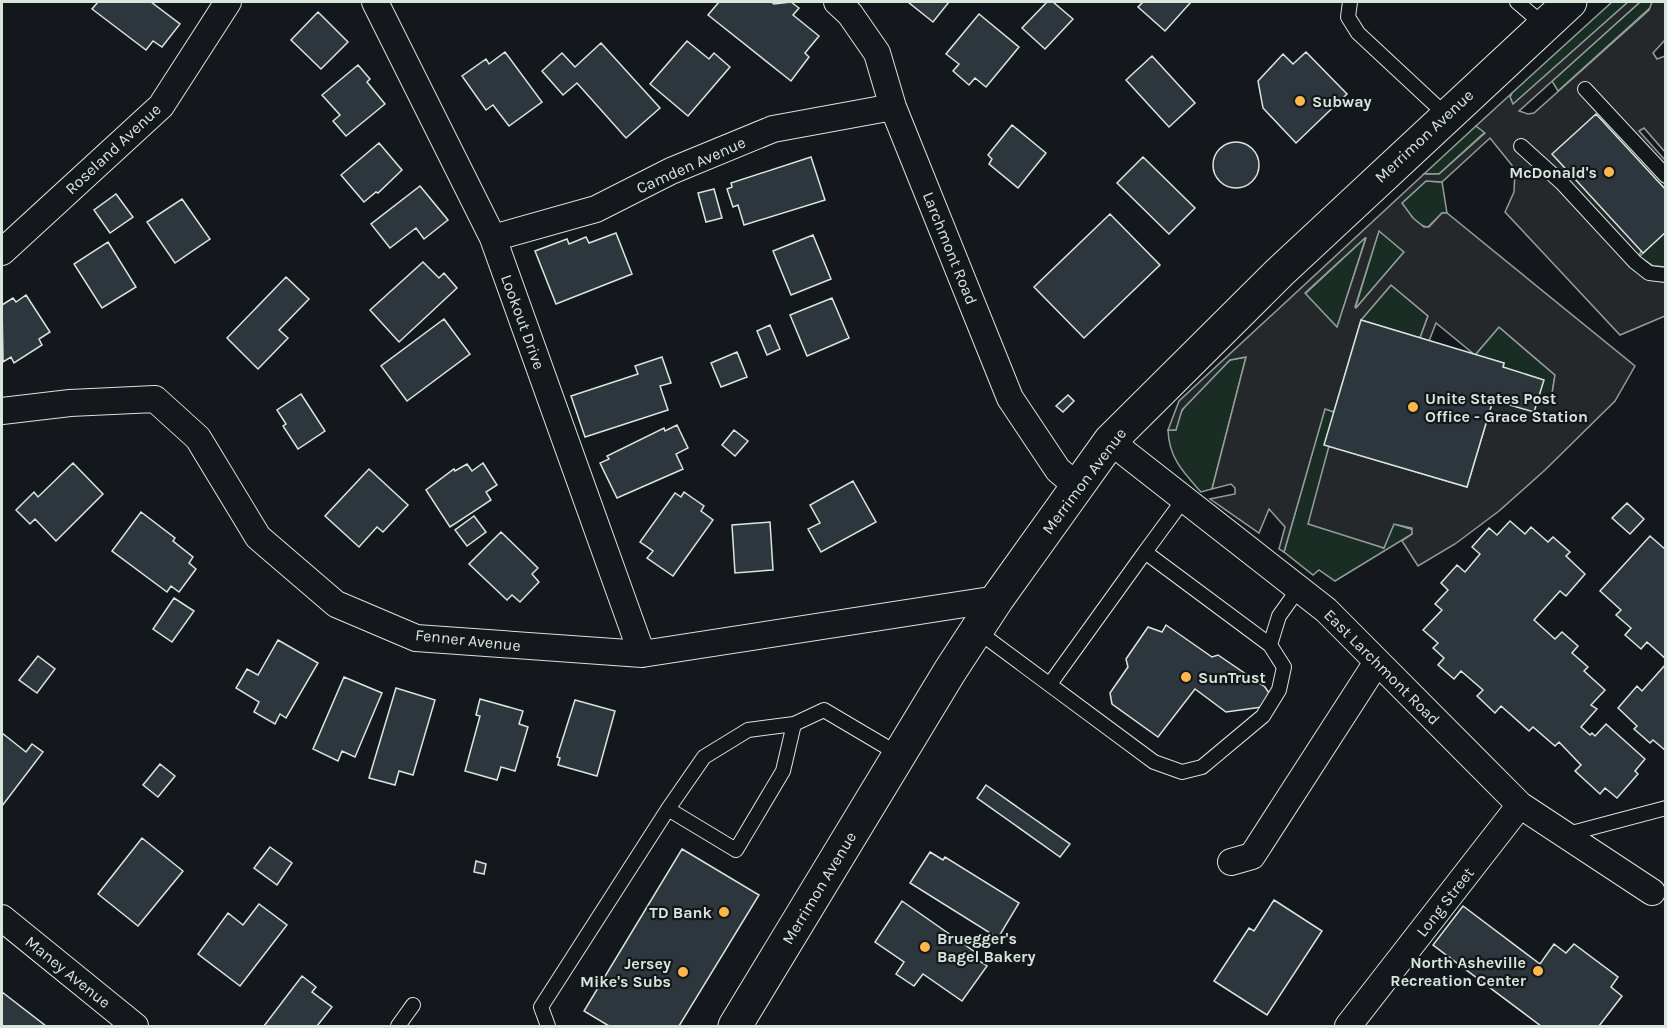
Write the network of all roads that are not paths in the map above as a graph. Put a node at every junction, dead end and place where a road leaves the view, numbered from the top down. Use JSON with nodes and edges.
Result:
{"nodes":[{"id":1,"x":228,"y":2,"type":"edge"},
{"id":2,"x":375,"y":2,"type":"edge"},
{"id":3,"x":837,"y":2,"type":"edge"},
{"id":4,"x":1350,"y":2,"type":"edge"},
{"id":5,"x":1517,"y":2,"type":"edge"},
{"id":6,"x":1570,"y":2,"type":"edge"},
{"id":7,"x":1544,"y":25,"type":"junction"},
{"id":8,"x":1585,"y":89,"type":"dead end"},
{"id":9,"x":893,"y":107,"type":"junction"},
{"id":10,"x":1446,"y":115,"type":"junction"},
{"id":11,"x":1521,"y":146,"type":"dead end"},
{"id":12,"x":1665,"y":176,"type":"edge"},
{"id":13,"x":493,"y":238,"type":"junction"},
{"id":14,"x":2,"y":252,"type":"edge"},
{"id":15,"x":1665,"y":275,"type":"edge"},
{"id":16,"x":2,"y":411,"type":"edge"},
{"id":17,"x":1110,"y":441,"type":"junction"},
{"id":18,"x":1078,"y":487,"type":"junction"},
{"id":19,"x":1184,"y":499,"type":"junction"},
{"id":20,"x":1146,"y":552,"type":"junction"},
{"id":21,"x":1299,"y":588,"type":"junction"},
{"id":22,"x":997,"y":599,"type":"junction"},
{"id":23,"x":976,"y":630,"type":"junction"},
{"id":24,"x":1270,"y":645,"type":"junction"},
{"id":25,"x":642,"y":654,"type":"junction"},
{"id":26,"x":1377,"y":662,"type":"junction"},
{"id":27,"x":1050,"y":684,"type":"junction"},
{"id":28,"x":794,"y":724,"type":"junction"},
{"id":29,"x":900,"y":755,"type":"junction"},
{"id":30,"x":1520,"y":805,"type":"junction"},
{"id":31,"x":1665,"y":808,"type":"edge"},
{"id":32,"x":668,"y":809,"type":"junction"},
{"id":33,"x":1564,"y":835,"type":"junction"},
{"id":34,"x":1231,"y":862,"type":"dead end"},
{"id":35,"x":1652,"y":892,"type":"dead end"},
{"id":36,"x":2,"y":918,"type":"edge"},
{"id":37,"x":413,"y":1005,"type":"dead end"},
{"id":38,"x":135,"y":1026,"type":"edge"},
{"id":39,"x":398,"y":1026,"type":"edge"},
{"id":40,"x":548,"y":1026,"type":"edge"},
{"id":41,"x":735,"y":1026,"type":"edge"},
{"id":42,"x":1348,"y":1026,"type":"edge"}],
"edges":[{"from":1,"to":14,"type":"street","name":"Roseland Avenue"},
{"from":2,"to":13,"type":"street","name":"Lookout Drive"},
{"from":3,"to":9,"type":"street","name":"Larchmont Road"},
{"from":4,"to":10,"type":"lane"},
{"from":5,"to":7,"type":"lane"},
{"from":6,"to":7,"type":"main road","name":"Merrimon Avenue"},
{"from":7,"to":10,"type":"main road","name":"Merrimon Avenue"},
{"from":8,"to":12,"type":"lane"},
{"from":9,"to":13,"type":"street","name":"Camden Avenue"},
{"from":9,"to":18,"type":"street","name":"Larchmont Road"},
{"from":10,"to":17,"type":"main road","name":"Merrimon Avenue"},
{"from":11,"to":15,"type":"lane"},
{"from":13,"to":25,"type":"street","name":"Lookout Drive"},
{"from":16,"to":25,"type":"street","name":"Fenner Avenue"},
{"from":17,"to":18,"type":"main road","name":"Merrimon Avenue"},
{"from":17,"to":19,"type":"street","name":"East Larchmont Road"},
{"from":18,"to":22,"type":"main road","name":"Merrimon Avenue"},
{"from":19,"to":20,"type":"lane"},
{"from":19,"to":21,"type":"street","name":"East Larchmont Road"},
{"from":20,"to":24,"type":"lane"},
{"from":20,"to":27,"type":"lane"},
{"from":21,"to":24,"type":"lane"},
{"from":21,"to":26,"type":"street","name":"East Larchmont Road"},
{"from":22,"to":23,"type":"main road","name":"Merrimon Avenue"},
{"from":22,"to":25,"type":"street","name":"Fenner Avenue"},
{"from":23,"to":27,"type":"lane"},
{"from":23,"to":29,"type":"main road","name":"Merrimon Avenue"},
{"from":24,"to":27,"type":"lane"},
{"from":26,"to":30,"type":"street","name":"East Larchmont Road"},
{"from":26,"to":34,"type":"street"},
{"from":28,"to":29,"type":"lane"},
{"from":28,"to":32,"type":"lane"},
{"from":28,"to":32,"type":"lane"},
{"from":29,"to":41,"type":"main road","name":"Merrimon Avenue"},
{"from":30,"to":33,"type":"street","name":"East Larchmont Road"},
{"from":30,"to":42,"type":"street","name":"Long Street"},
{"from":31,"to":33,"type":"lane"},
{"from":32,"to":40,"type":"lane"},
{"from":33,"to":35,"type":"street","name":"East Larchmont Road"},
{"from":36,"to":38,"type":"street","name":"Maney Avenue"},
{"from":37,"to":39,"type":"lane"}]}
